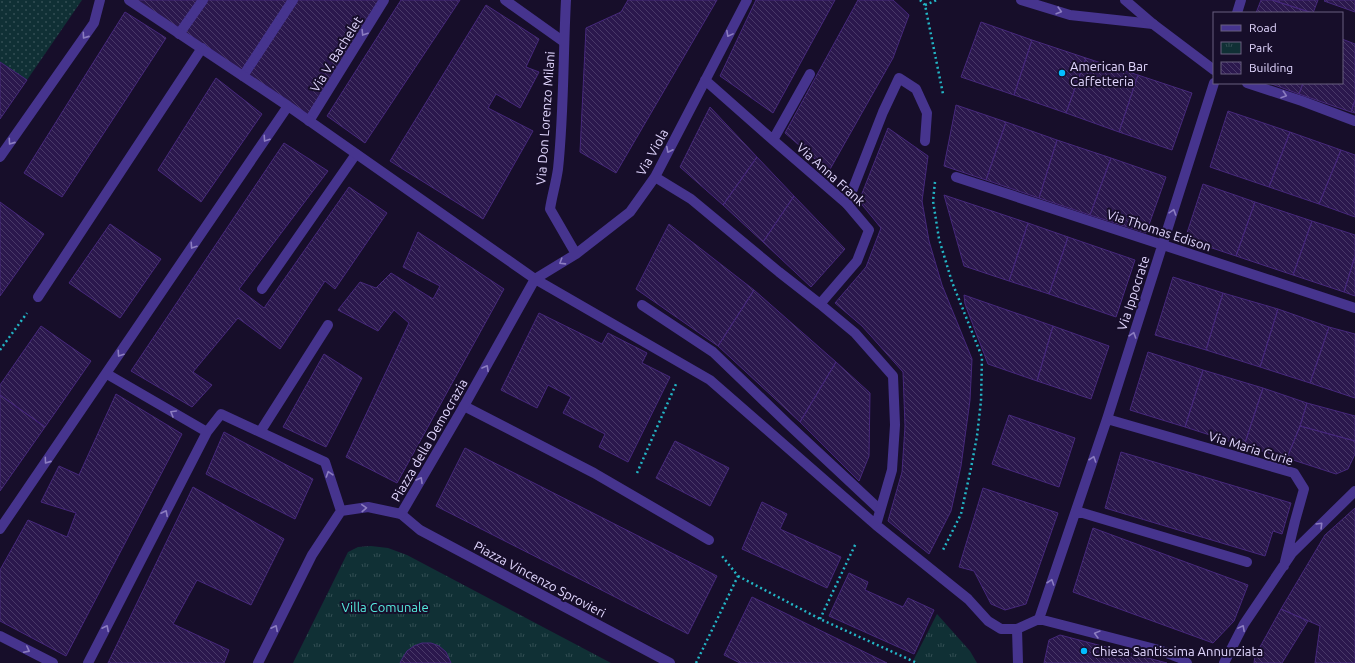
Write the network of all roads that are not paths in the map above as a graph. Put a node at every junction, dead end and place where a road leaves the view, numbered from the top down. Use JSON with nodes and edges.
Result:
{"nodes":[{"id":1,"x":100,"y":0,"type":"edge"},
{"id":2,"x":129,"y":0,"type":"edge"},
{"id":3,"x":203,"y":0,"type":"edge"},
{"id":4,"x":293,"y":0,"type":"edge"},
{"id":5,"x":384,"y":0,"type":"edge"},
{"id":6,"x":505,"y":0,"type":"edge"},
{"id":7,"x":566,"y":0,"type":"edge"},
{"id":8,"x":747,"y":0,"type":"edge"},
{"id":9,"x":1021,"y":0,"type":"edge"},
{"id":10,"x":1125,"y":0,"type":"edge"},
{"id":11,"x":1241,"y":0,"type":"edge"},
{"id":12,"x":1237,"y":12,"type":"edge"},
{"id":13,"x":1153,"y":24,"type":"junction"},
{"id":14,"x":180,"y":34,"type":"junction"},
{"id":15,"x":564,"y":42,"type":"junction"},
{"id":16,"x":202,"y":48,"type":"junction"},
{"id":17,"x":1213,"y":69,"type":"edge"},
{"id":18,"x":810,"y":74,"type":"dead end"},
{"id":19,"x":243,"y":76,"type":"junction"},
{"id":20,"x":705,"y":80,"type":"junction"},
{"id":21,"x":1214,"y":84,"type":"edge"},
{"id":22,"x":1250,"y":84,"type":"edge"},
{"id":23,"x":288,"y":106,"type":"junction"},
{"id":24,"x":309,"y":121,"type":"junction"},
{"id":25,"x":1355,"y":121,"type":"edge"},
{"id":26,"x":773,"y":140,"type":"junction"},
{"id":27,"x":925,"y":141,"type":"dead end"},
{"id":28,"x":356,"y":154,"type":"junction"},
{"id":29,"x":0,"y":157,"type":"edge"},
{"id":30,"x":956,"y":176,"type":"dead end"},
{"id":31,"x":655,"y":177,"type":"junction"},
{"id":32,"x":847,"y":204,"type":"junction"},
{"id":33,"x":1162,"y":245,"type":"junction"},
{"id":34,"x":576,"y":254,"type":"junction"},
{"id":35,"x":536,"y":279,"type":"junction"},
{"id":36,"x":262,"y":290,"type":"dead end"},
{"id":37,"x":38,"y":297,"type":"road end"},
{"id":38,"x":820,"y":304,"type":"junction"},
{"id":39,"x":642,"y":305,"type":"dead end"},
{"id":40,"x":1355,"y":308,"type":"edge"},
{"id":41,"x":328,"y":325,"type":"dead end"},
{"id":42,"x":107,"y":374,"type":"junction"},
{"id":43,"x":464,"y":406,"type":"junction"},
{"id":44,"x":1107,"y":419,"type":"junction"},
{"id":45,"x":207,"y":432,"type":"junction"},
{"id":46,"x":260,"y":432,"type":"junction"},
{"id":47,"x":1355,"y":491,"type":"edge"},
{"id":48,"x":880,"y":510,"type":"junction"},
{"id":49,"x":341,"y":511,"type":"junction"},
{"id":50,"x":1076,"y":511,"type":"junction"},
{"id":51,"x":401,"y":514,"type":"junction"},
{"id":52,"x":876,"y":525,"type":"junction"},
{"id":53,"x":0,"y":529,"type":"edge"},
{"id":54,"x":709,"y":540,"type":"road end"},
{"id":55,"x":1247,"y":562,"type":"dead end"},
{"id":56,"x":1284,"y":566,"type":"junction"},
{"id":57,"x":1039,"y":619,"type":"junction"},
{"id":58,"x":1017,"y":629,"type":"junction"},
{"id":59,"x":0,"y":636,"type":"edge"},
{"id":60,"x":53,"y":663,"type":"edge"},
{"id":61,"x":88,"y":663,"type":"edge"},
{"id":62,"x":258,"y":663,"type":"edge"},
{"id":63,"x":670,"y":663,"type":"edge"},
{"id":64,"x":1018,"y":663,"type":"edge"},
{"id":65,"x":1187,"y":663,"type":"edge"},
{"id":66,"x":1224,"y":663,"type":"edge"}],
"edges":[{"from":1,"to":29,"type":"street","one_way":true},
{"from":2,"to":14,"type":"street"},
{"from":3,"to":14,"type":"street"},
{"from":4,"to":19,"type":"street"},
{"from":5,"to":24,"type":"street","name":"Via V. Bachelet","one_way":true},
{"from":6,"to":15,"type":"street"},
{"from":7,"to":15,"type":"street","name":"Via Don Lorenzo Milani"},
{"from":8,"to":20,"type":"street","name":"Via Viola","one_way":true},
{"from":9,"to":13,"type":"street","one_way":true},
{"from":10,"to":13,"type":"street"},
{"from":11,"to":12,"type":"street"},
{"from":13,"to":17,"type":"street"},
{"from":14,"to":16,"type":"street"},
{"from":15,"to":34,"type":"street","name":"Via Don Lorenzo Milani"},
{"from":16,"to":19,"type":"street"},
{"from":16,"to":37,"type":"street"},
{"from":18,"to":26,"type":"street"},
{"from":19,"to":23,"type":"street"},
{"from":20,"to":26,"type":"street","name":"Via Anna Frank"},
{"from":20,"to":31,"type":"street","name":"Via Viola","one_way":true},
{"from":33,"to":21,"type":"street","name":"Via Ippocrate","one_way":true},
{"from":22,"to":25,"type":"street","one_way":true},
{"from":23,"to":24,"type":"street"},
{"from":23,"to":42,"type":"street","one_way":true},
{"from":24,"to":28,"type":"street"},
{"from":26,"to":32,"type":"street","name":"Via Anna Frank"},
{"from":27,"to":32,"type":"street"},
{"from":28,"to":35,"type":"street"},
{"from":28,"to":36,"type":"street"},
{"from":30,"to":33,"type":"street","name":"Via Thomas Edison"},
{"from":31,"to":34,"type":"street","name":"Via Viola"},
{"from":31,"to":38,"type":"street"},
{"from":32,"to":38,"type":"street","name":"Via Anna Frank"},
{"from":33,"to":40,"type":"street","name":"Via Thomas Edison"},
{"from":44,"to":33,"type":"street","name":"Via Ippocrate","one_way":true},
{"from":34,"to":35,"type":"street","name":"Via Viola","one_way":true},
{"from":43,"to":35,"type":"street","name":"Piazza della Democrazia","one_way":true},
{"from":35,"to":52,"type":"street"},
{"from":38,"to":48,"type":"street"},
{"from":39,"to":48,"type":"street"},
{"from":41,"to":46,"type":"street"},
{"from":45,"to":42,"type":"street","one_way":true},
{"from":42,"to":53,"type":"street","one_way":true},
{"from":51,"to":43,"type":"street","name":"Piazza della Democrazia","one_way":true},
{"from":43,"to":54,"type":"street"},
{"from":50,"to":44,"type":"street","name":"Via Ippocrate","one_way":true},
{"from":44,"to":56,"type":"street","name":"Via Maria Curie"},
{"from":45,"to":46,"type":"street"},
{"from":61,"to":45,"type":"street","one_way":true},
{"from":49,"to":46,"type":"street","one_way":true},
{"from":56,"to":47,"type":"street","one_way":true},
{"from":48,"to":52,"type":"street"},
{"from":49,"to":51,"type":"street","name":"Piazza della Democrazia","one_way":true},
{"from":62,"to":49,"type":"street","one_way":true},
{"from":50,"to":55,"type":"street"},
{"from":57,"to":50,"type":"street","name":"Via Ippocrate","one_way":true},
{"from":51,"to":63,"type":"street","name":"Piazza Vincenzo Sprovieri"},
{"from":52,"to":58,"type":"street"},
{"from":66,"to":56,"type":"street","one_way":true},
{"from":57,"to":58,"type":"street"},
{"from":65,"to":57,"type":"street","one_way":true},
{"from":58,"to":64,"type":"street"},
{"from":59,"to":60,"type":"street","one_way":true}]}
